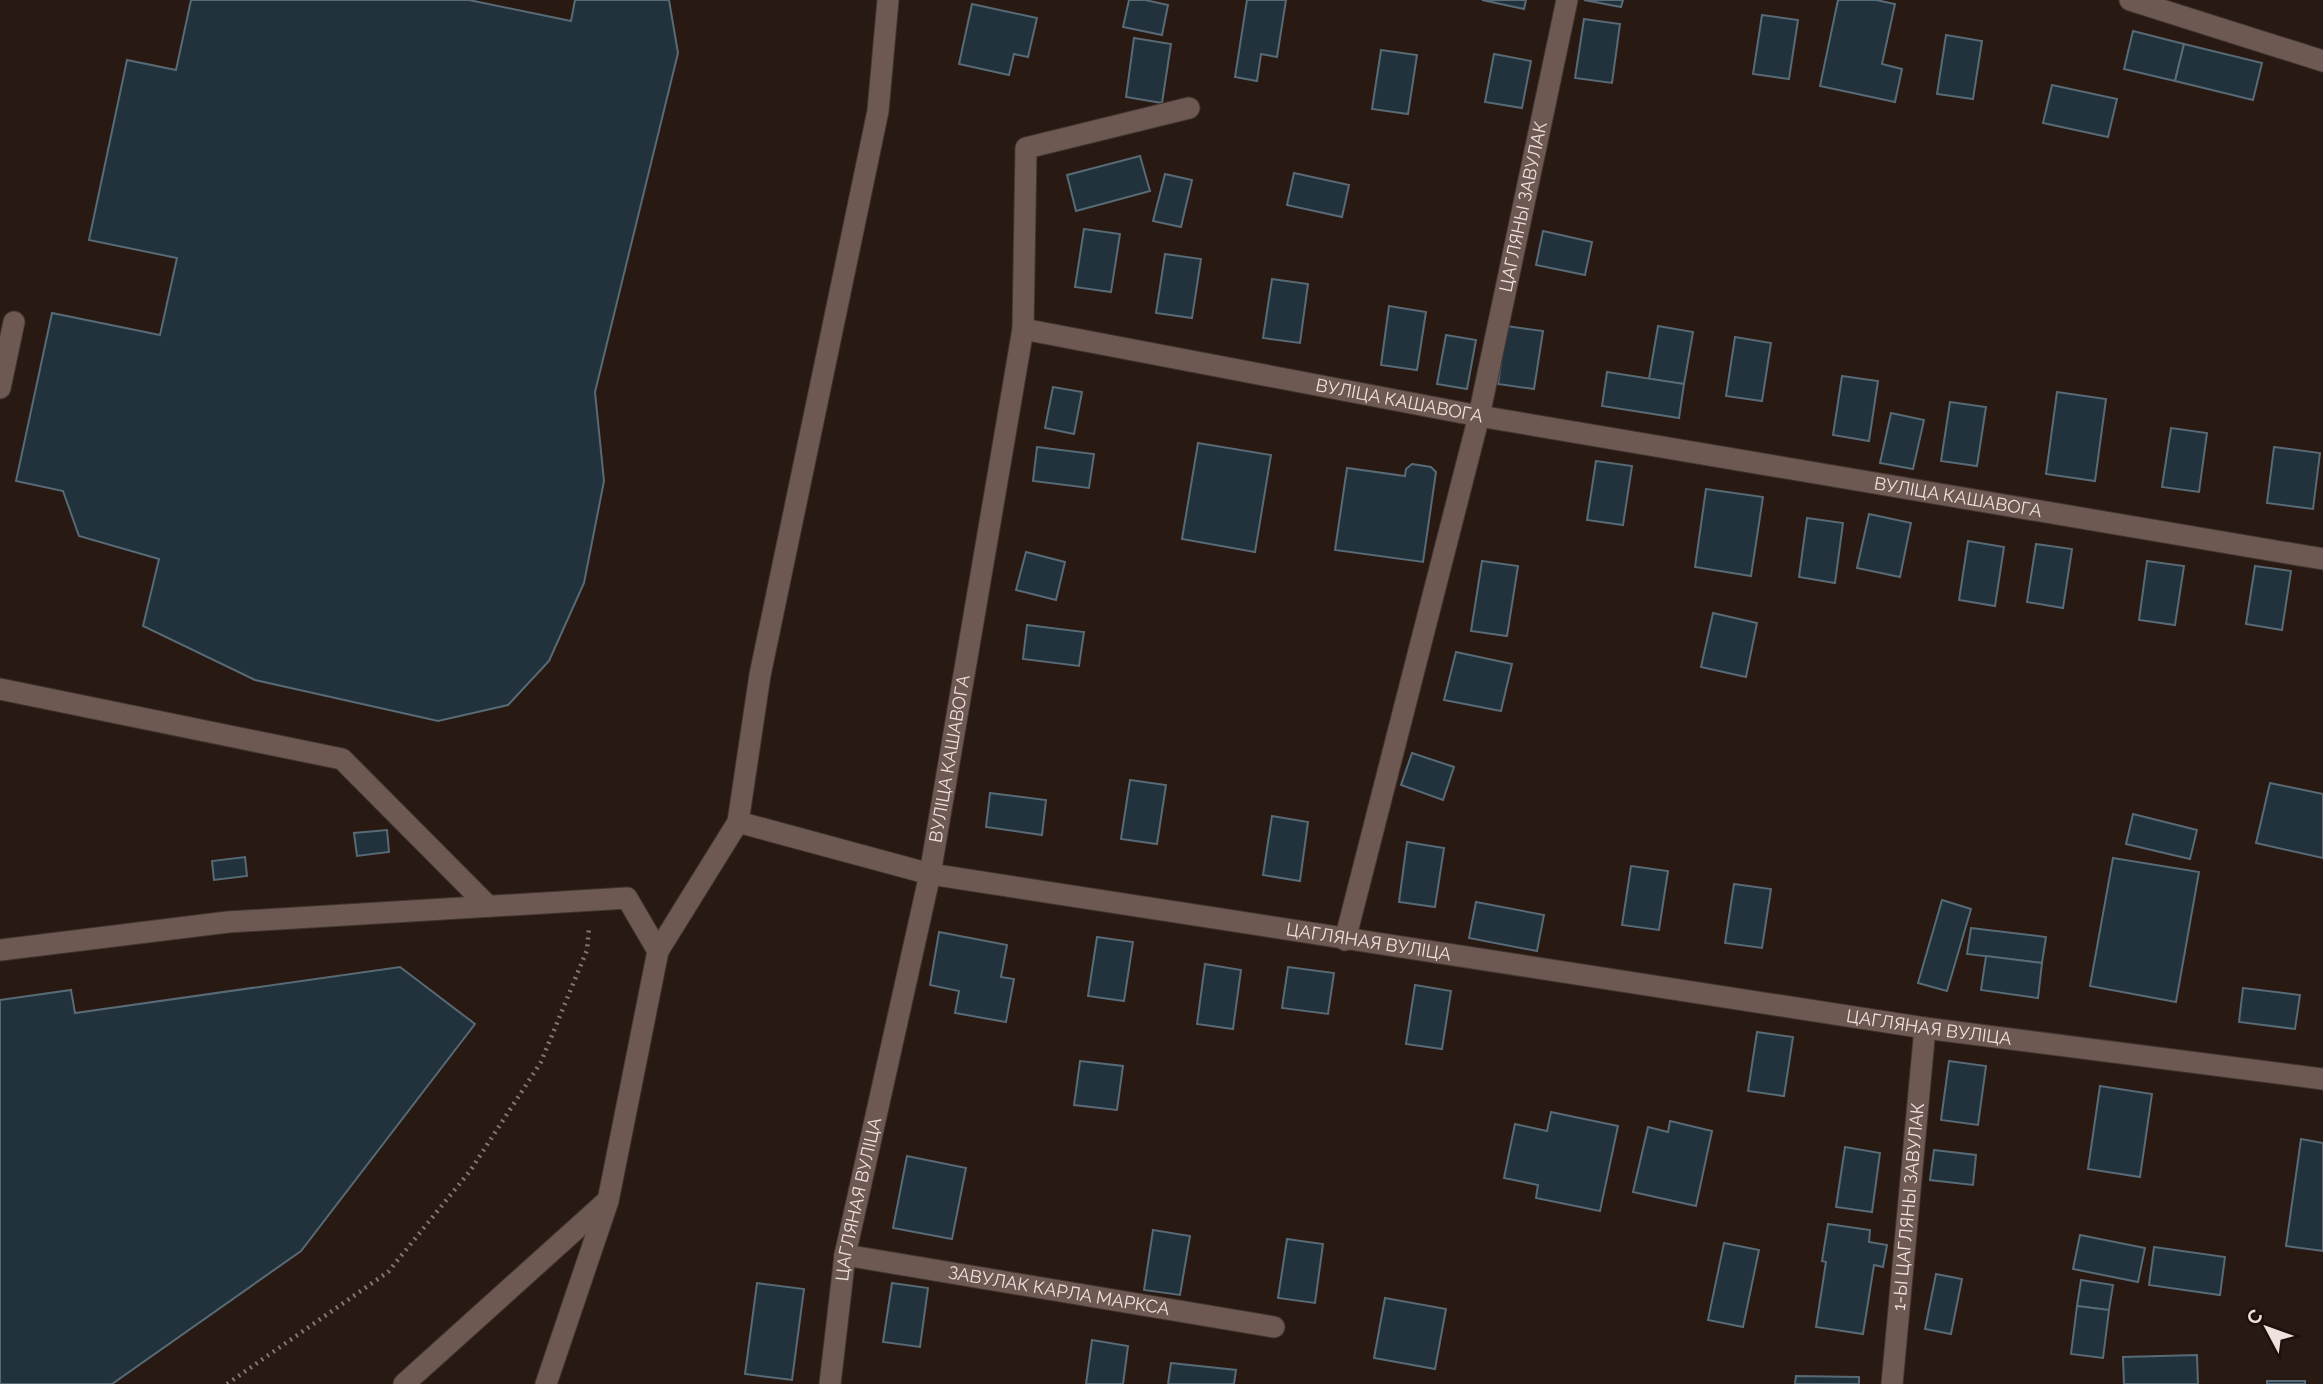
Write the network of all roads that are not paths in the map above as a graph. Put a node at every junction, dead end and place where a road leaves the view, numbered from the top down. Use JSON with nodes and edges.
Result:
{"nodes":[{"id":1,"x":888,"y":0,"type":"edge"},
{"id":2,"x":1567,"y":0,"type":"edge"},
{"id":3,"x":2130,"y":0,"type":"edge"},
{"id":4,"x":2323,"y":61,"type":"edge"},
{"id":5,"x":1189,"y":108,"type":"dead end"},
{"id":6,"x":14,"y":322,"type":"dead end"},
{"id":7,"x":1023,"y":329,"type":"junction"},
{"id":8,"x":0,"y":388,"type":"edge"},
{"id":9,"x":1479,"y":416,"type":"junction"},
{"id":10,"x":2323,"y":559,"type":"edge"},
{"id":11,"x":0,"y":689,"type":"edge"},
{"id":12,"x":738,"y":822,"type":"junction"},
{"id":13,"x":930,"y":874,"type":"junction"},
{"id":14,"x":488,"y":906,"type":"junction"},
{"id":15,"x":1345,"y":940,"type":"junction"},
{"id":16,"x":0,"y":950,"type":"edge"},
{"id":17,"x":658,"y":951,"type":"junction"},
{"id":18,"x":1925,"y":1028,"type":"junction"},
{"id":19,"x":2323,"y":1079,"type":"edge"},
{"id":20,"x":608,"y":1201,"type":"junction"},
{"id":21,"x":845,"y":1255,"type":"junction"},
{"id":22,"x":1274,"y":1327,"type":"dead end"},
{"id":23,"x":404,"y":1384,"type":"edge"},
{"id":24,"x":546,"y":1384,"type":"edge"},
{"id":25,"x":830,"y":1384,"type":"edge"},
{"id":26,"x":1892,"y":1384,"type":"edge"}],
"edges":[{"from":1,"to":12,"type":"street"},
{"from":2,"to":9,"type":"street","name":"ЦАГЛЯНЫ ЗАВУЛАК"},
{"from":3,"to":4,"type":"street"},
{"from":5,"to":7,"type":"street"},
{"from":6,"to":8,"type":"street"},
{"from":7,"to":9,"type":"street","name":"ВУЛІЦА КАШАВОГА"},
{"from":7,"to":13,"type":"street","name":"ВУЛІЦА КАШАВОГА"},
{"from":9,"to":10,"type":"street","name":"ВУЛІЦА КАШАВОГА"},
{"from":9,"to":15,"type":"street","name":"ЦАГЛЯНЫ ЗАВУЛАК"},
{"from":11,"to":14,"type":"street"},
{"from":12,"to":13,"type":"street"},
{"from":12,"to":17,"type":"street"},
{"from":13,"to":15,"type":"street","name":"ЦАГЛЯНАЯ ВУЛІЦА"},
{"from":13,"to":21,"type":"street","name":"ЦАГЛЯНАЯ ВУЛІЦА"},
{"from":14,"to":16,"type":"street"},
{"from":14,"to":17,"type":"street"},
{"from":15,"to":18,"type":"street","name":"ЦАГЛЯНАЯ ВУЛІЦА"},
{"from":17,"to":20,"type":"street"},
{"from":18,"to":19,"type":"street","name":"ЦАГЛЯНАЯ ВУЛІЦА"},
{"from":18,"to":26,"type":"street","name":"1-Ы ЦАГЛЯНЫ ЗАВУЛАК"},
{"from":20,"to":23,"type":"street"},
{"from":20,"to":24,"type":"street"},
{"from":21,"to":22,"type":"street","name":"ЗАВУЛАК КАРЛА МАРКСА"},
{"from":21,"to":25,"type":"street","name":"ЦАГЛЯНАЯ ВУЛІЦА"}]}
